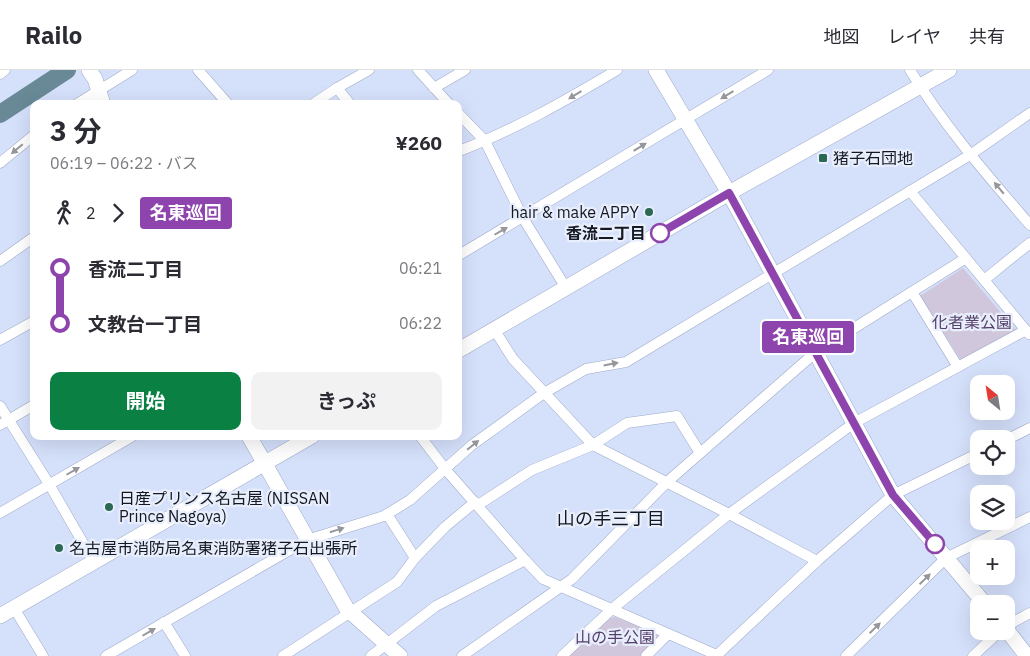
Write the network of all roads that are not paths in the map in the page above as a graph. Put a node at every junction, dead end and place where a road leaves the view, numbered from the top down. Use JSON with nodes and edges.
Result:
{"nodes":[{"id":1,"x":5,"y":70,"type":"edge"},
{"id":2,"x":132,"y":70,"type":"edge"},
{"id":3,"x":198,"y":70,"type":"edge"},
{"id":4,"x":369,"y":70,"type":"edge"},
{"id":5,"x":418,"y":70,"type":"edge"},
{"id":6,"x":465,"y":70,"type":"edge"},
{"id":7,"x":617,"y":70,"type":"edge"},
{"id":8,"x":656,"y":70,"type":"edge"},
{"id":9,"x":768,"y":70,"type":"edge"},
{"id":10,"x":910,"y":70,"type":"edge"},
{"id":11,"x":949,"y":70,"type":"edge"},
{"id":12,"x":91,"y":73,"type":"edge"},
{"id":13,"x":0,"y":74,"type":"edge"},
{"id":14,"x":920,"y":87,"type":"junction"},
{"id":15,"x":336,"y":88,"type":"junction"},
{"id":16,"x":434,"y":88,"type":"junction"},
{"id":17,"x":101,"y":97,"type":"edge"},
{"id":18,"x":224,"y":100,"type":"edge"},
{"id":19,"x":319,"y":100,"type":"edge"},
{"id":20,"x":346,"y":100,"type":"edge"},
{"id":21,"x":445,"y":100,"type":"edge"},
{"id":22,"x":1030,"y":113,"type":"edge"},
{"id":23,"x":462,"y":117,"type":"edge"},
{"id":24,"x":686,"y":120,"type":"junction"},
{"id":25,"x":30,"y":138,"type":"edge"},
{"id":26,"x":485,"y":141,"type":"junction"},
{"id":27,"x":462,"y":150,"type":"edge"},
{"id":28,"x":970,"y":155,"type":"junction"},
{"id":29,"x":0,"y":163,"type":"edge"},
{"id":30,"x":910,"y":191,"type":"junction"},
{"id":31,"x":729,"y":193,"type":"junction"},
{"id":32,"x":523,"y":218,"type":"junction"},
{"id":33,"x":1030,"y":226,"type":"edge"},
{"id":34,"x":30,"y":240,"type":"edge"},
{"id":35,"x":1030,"y":243,"type":"edge"},
{"id":36,"x":462,"y":253,"type":"edge"},
{"id":37,"x":966,"y":258,"type":"junction"},
{"id":38,"x":0,"y":261,"type":"edge"},
{"id":39,"x":773,"y":274,"type":"junction"},
{"id":40,"x":984,"y":280,"type":"junction"},
{"id":41,"x":566,"y":288,"type":"junction"},
{"id":42,"x":912,"y":292,"type":"junction"},
{"id":43,"x":30,"y":323,"type":"edge"},
{"id":44,"x":494,"y":329,"type":"junction"},
{"id":45,"x":1028,"y":332,"type":"edge"},
{"id":46,"x":0,"y":340,"type":"edge"},
{"id":47,"x":462,"y":348,"type":"edge"},
{"id":48,"x":816,"y":352,"type":"junction"},
{"id":49,"x":958,"y":366,"type":"junction"},
{"id":50,"x":544,"y":393,"type":"junction"},
{"id":51,"x":0,"y":406,"type":"edge"},
{"id":52,"x":30,"y":407,"type":"edge"},
{"id":53,"x":4,"y":422,"type":"edge"},
{"id":54,"x":854,"y":423,"type":"junction"},
{"id":55,"x":1030,"y":428,"type":"edge"},
{"id":56,"x":1015,"y":436,"type":"edge"},
{"id":57,"x":126,"y":440,"type":"edge"},
{"id":58,"x":251,"y":440,"type":"edge"},
{"id":59,"x":305,"y":440,"type":"edge"},
{"id":60,"x":423,"y":440,"type":"edge"},
{"id":61,"x":593,"y":445,"type":"junction"},
{"id":62,"x":700,"y":453,"type":"junction"},
{"id":63,"x":970,"y":457,"type":"edge"},
{"id":64,"x":265,"y":463,"type":"junction"},
{"id":65,"x":446,"y":470,"type":"junction"},
{"id":66,"x":667,"y":482,"type":"junction"},
{"id":67,"x":49,"y":484,"type":"junction"},
{"id":68,"x":893,"y":495,"type":"junction"},
{"id":69,"x":476,"y":503,"type":"junction"},
{"id":70,"x":0,"y":513,"type":"edge"},
{"id":71,"x":387,"y":514,"type":"junction"},
{"id":72,"x":729,"y":514,"type":"junction"},
{"id":73,"x":1030,"y":517,"type":"edge"},
{"id":74,"x":307,"y":540,"type":"junction"},
{"id":75,"x":415,"y":558,"type":"junction"},
{"id":76,"x":946,"y":558,"type":"junction"},
{"id":77,"x":525,"y":560,"type":"junction"},
{"id":78,"x":816,"y":561,"type":"junction"},
{"id":79,"x":94,"y":562,"type":"junction"},
{"id":80,"x":563,"y":587,"type":"junction"},
{"id":81,"x":977,"y":595,"type":"edge"},
{"id":82,"x":14,"y":608,"type":"junction"},
{"id":83,"x":612,"y":609,"type":"junction"},
{"id":84,"x":352,"y":613,"type":"junction"},
{"id":85,"x":1030,"y":613,"type":"edge"},
{"id":86,"x":0,"y":616,"type":"edge"},
{"id":87,"x":164,"y":622,"type":"junction"},
{"id":88,"x":1015,"y":622,"type":"edge"},
{"id":89,"x":668,"y":634,"type":"junction"},
{"id":90,"x":990,"y":640,"type":"edge"},
{"id":91,"x":1015,"y":640,"type":"edge"},
{"id":92,"x":387,"y":644,"type":"junction"},
{"id":93,"x":43,"y":656,"type":"edge"},
{"id":94,"x":106,"y":656,"type":"edge"},
{"id":95,"x":185,"y":656,"type":"edge"},
{"id":96,"x":283,"y":656,"type":"edge"},
{"id":97,"x":371,"y":656,"type":"edge"},
{"id":98,"x":400,"y":656,"type":"edge"},
{"id":99,"x":462,"y":656,"type":"edge"},
{"id":100,"x":562,"y":656,"type":"edge"},
{"id":101,"x":646,"y":656,"type":"edge"},
{"id":102,"x":718,"y":656,"type":"edge"},
{"id":103,"x":846,"y":656,"type":"edge"},
{"id":104,"x":973,"y":656,"type":"edge"},
{"id":105,"x":1026,"y":656,"type":"edge"}],
"edges":[{"from":1,"to":13,"type":"street"},
{"from":2,"to":17,"type":"street"},
{"from":3,"to":18,"type":"street"},
{"from":4,"to":15,"type":"street"},
{"from":5,"to":16,"type":"street"},
{"from":6,"to":16,"type":"street"},
{"from":7,"to":26,"type":"street","one_way":true},
{"from":8,"to":24,"type":"street"},
{"from":9,"to":24,"type":"street","one_way":true},
{"from":10,"to":14,"type":"street"},
{"from":11,"to":14,"type":"street"},
{"from":12,"to":17,"type":"street"},
{"from":14,"to":28,"type":"street"},
{"from":14,"to":31,"type":"street"},
{"from":15,"to":19,"type":"street"},
{"from":15,"to":20,"type":"street"},
{"from":16,"to":21,"type":"street"},
{"from":22,"to":28,"type":"street"},
{"from":23,"to":26,"type":"street"},
{"from":24,"to":31,"type":"street"},
{"from":32,"to":24,"type":"street","one_way":true},
{"from":25,"to":29,"type":"street","one_way":true},
{"from":26,"to":27,"type":"street"},
{"from":26,"to":32,"type":"street"},
{"from":28,"to":30,"type":"street"},
{"from":33,"to":28,"type":"street","one_way":true},
{"from":30,"to":37,"type":"street"},
{"from":30,"to":39,"type":"street"},
{"from":31,"to":39,"type":"street"},
{"from":31,"to":41,"type":"street"},
{"from":36,"to":32,"type":"street","one_way":true},
{"from":32,"to":41,"type":"street"},
{"from":34,"to":38,"type":"street"},
{"from":35,"to":40,"type":"street"},
{"from":37,"to":40,"type":"street"},
{"from":37,"to":42,"type":"street"},
{"from":39,"to":48,"type":"street"},
{"from":50,"to":39,"type":"street","one_way":true},
{"from":40,"to":45,"type":"street"},
{"from":41,"to":44,"type":"street"},
{"from":42,"to":48,"type":"street"},
{"from":42,"to":49,"type":"street"},
{"from":43,"to":46,"type":"street"},
{"from":44,"to":47,"type":"street"},
{"from":44,"to":50,"type":"street"},
{"from":45,"to":49,"type":"street"},
{"from":48,"to":54,"type":"street"},
{"from":48,"to":62,"type":"street"},
{"from":49,"to":54,"type":"street"},
{"from":50,"to":61,"type":"street"},
{"from":65,"to":50,"type":"street","one_way":true},
{"from":51,"to":53,"type":"street"},
{"from":52,"to":53,"type":"street"},
{"from":53,"to":67,"type":"street"},
{"from":54,"to":68,"type":"street"},
{"from":54,"to":72,"type":"street"},
{"from":55,"to":56,"type":"street"},
{"from":67,"to":57,"type":"street","one_way":true},
{"from":58,"to":64,"type":"street"},
{"from":59,"to":64,"type":"street"},
{"from":60,"to":65,"type":"street"},
{"from":61,"to":62,"type":"street"},
{"from":61,"to":66,"type":"street"},
{"from":61,"to":69,"type":"street"},
{"from":62,"to":66,"type":"street"},
{"from":63,"to":68,"type":"street"},
{"from":64,"to":74,"type":"street"},
{"from":64,"to":79,"type":"street"},
{"from":65,"to":69,"type":"street"},
{"from":65,"to":71,"type":"street"},
{"from":66,"to":72,"type":"street"},
{"from":66,"to":80,"type":"street"},
{"from":67,"to":70,"type":"street"},
{"from":67,"to":79,"type":"street"},
{"from":68,"to":76,"type":"street"},
{"from":68,"to":78,"type":"street"},
{"from":69,"to":75,"type":"street"},
{"from":69,"to":77,"type":"street"},
{"from":74,"to":71,"type":"street","one_way":true},
{"from":71,"to":75,"type":"street"},
{"from":72,"to":78,"type":"street"},
{"from":72,"to":83,"type":"street"},
{"from":73,"to":76,"type":"street"},
{"from":74,"to":84,"type":"street"},
{"from":74,"to":87,"type":"street"},
{"from":75,"to":84,"type":"street"},
{"from":76,"to":81,"type":"street"},
{"from":103,"to":76,"type":"street","one_way":true},
{"from":77,"to":80,"type":"street"},
{"from":77,"to":92,"type":"street"},
{"from":78,"to":102,"type":"street"},
{"from":79,"to":82,"type":"street"},
{"from":80,"to":83,"type":"street"},
{"from":80,"to":99,"type":"street"},
{"from":82,"to":86,"type":"street"},
{"from":82,"to":93,"type":"street"},
{"from":83,"to":89,"type":"street"},
{"from":83,"to":100,"type":"street"},
{"from":84,"to":92,"type":"street"},
{"from":84,"to":96,"type":"street"},
{"from":85,"to":88,"type":"street"},
{"from":94,"to":87,"type":"street","one_way":true},
{"from":87,"to":95,"type":"street"},
{"from":89,"to":101,"type":"street"},
{"from":89,"to":102,"type":"street"},
{"from":90,"to":104,"type":"street"},
{"from":91,"to":105,"type":"street"},
{"from":92,"to":97,"type":"street"},
{"from":92,"to":98,"type":"street"}]}
